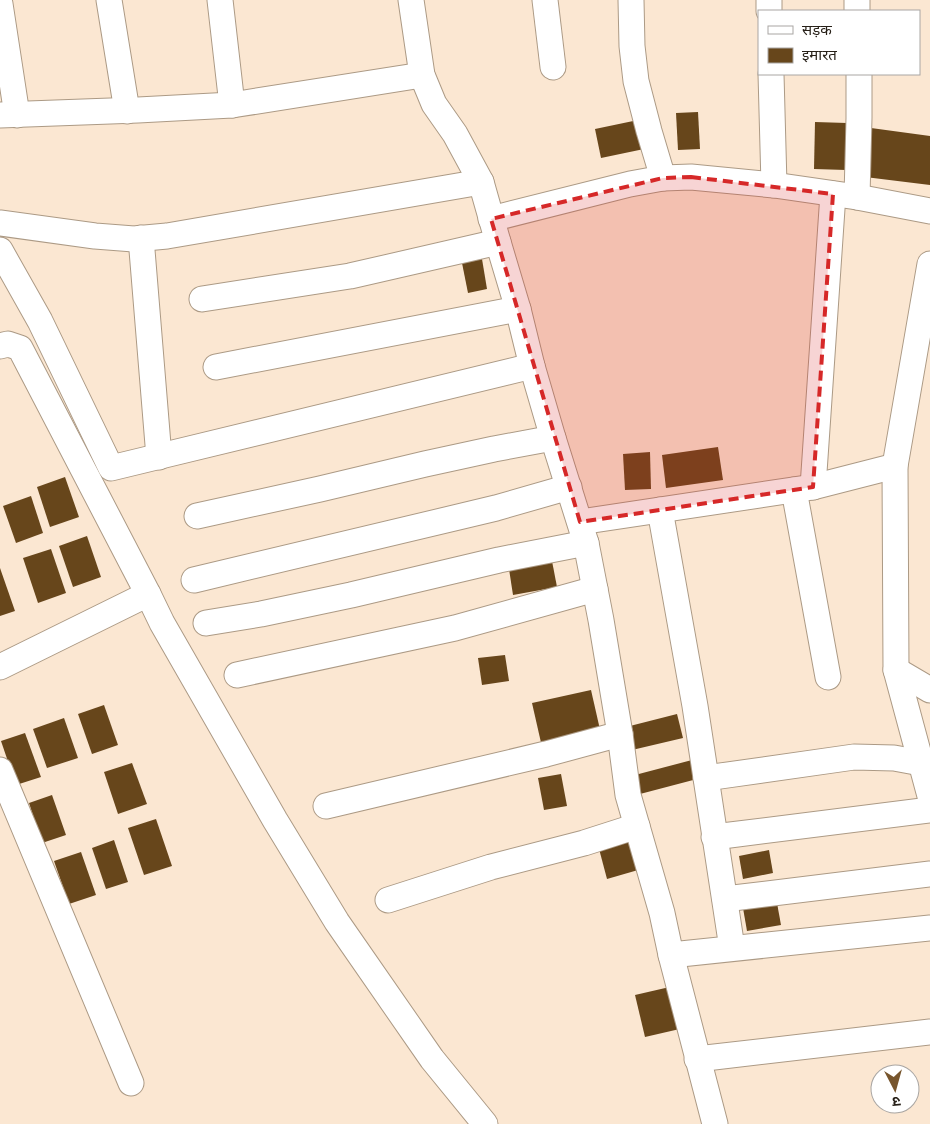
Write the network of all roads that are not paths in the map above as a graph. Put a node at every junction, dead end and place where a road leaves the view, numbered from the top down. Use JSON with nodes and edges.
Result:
{"nodes":[{"id":1,"x":109,"y":0,"type":"edge"},
{"id":2,"x":220,"y":0,"type":"edge"},
{"id":3,"x":412,"y":0,"type":"edge"},
{"id":4,"x":545,"y":0,"type":"edge"},
{"id":5,"x":631,"y":0,"type":"edge"},
{"id":6,"x":0,"y":4,"type":"edge"},
{"id":7,"x":553,"y":68,"type":"dead end"},
{"id":8,"x":422,"y":75,"type":"junction"},
{"id":9,"x":771,"y":75,"type":"edge"},
{"id":10,"x":859,"y":75,"type":"edge"},
{"id":11,"x":232,"y":105,"type":"junction"},
{"id":12,"x":127,"y":111,"type":"junction"},
{"id":13,"x":8,"y":115,"type":"edge"},
{"id":14,"x":663,"y":178,"type":"junction"},
{"id":15,"x":482,"y":182,"type":"junction"},
{"id":16,"x":774,"y":186,"type":"junction"},
{"id":17,"x":845,"y":195,"type":"junction"},
{"id":18,"x":930,"y":211,"type":"edge"},
{"id":19,"x":0,"y":223,"type":"edge"},
{"id":20,"x":495,"y":231,"type":"junction"},
{"id":21,"x":141,"y":238,"type":"junction"},
{"id":22,"x":0,"y":250,"type":"edge"},
{"id":23,"x":930,"y":264,"type":"edge"},
{"id":24,"x":202,"y":299,"type":"dead end"},
{"id":25,"x":518,"y":309,"type":"junction"},
{"id":26,"x":0,"y":346,"type":"edge"},
{"id":27,"x":532,"y":366,"type":"junction"},
{"id":28,"x":216,"y":367,"type":"dead end"},
{"id":29,"x":553,"y":438,"type":"junction"},
{"id":30,"x":159,"y":457,"type":"junction"},
{"id":31,"x":895,"y":466,"type":"junction"},
{"id":32,"x":569,"y":488,"type":"junction"},
{"id":33,"x":804,"y":488,"type":"junction"},
{"id":34,"x":660,"y":510,"type":"junction"},
{"id":35,"x":196,"y":516,"type":"dead end"},
{"id":36,"x":583,"y":533,"type":"junction"},
{"id":37,"x":194,"y":580,"type":"dead end"},
{"id":38,"x":595,"y":589,"type":"junction"},
{"id":39,"x":148,"y":594,"type":"junction"},
{"id":40,"x":206,"y":623,"type":"dead end"},
{"id":41,"x":0,"y":667,"type":"edge"},
{"id":42,"x":896,"y":670,"type":"junction"},
{"id":43,"x":237,"y":676,"type":"dead end"},
{"id":44,"x":828,"y":677,"type":"dead end"},
{"id":45,"x":930,"y":690,"type":"edge"},
{"id":46,"x":620,"y":734,"type":"junction"},
{"id":47,"x":921,"y":763,"type":"junction"},
{"id":48,"x":0,"y":770,"type":"edge"},
{"id":49,"x":706,"y":778,"type":"junction"},
{"id":50,"x":930,"y":796,"type":"edge"},
{"id":51,"x":326,"y":806,"type":"dead end"},
{"id":52,"x":930,"y":810,"type":"edge"},
{"id":53,"x":637,"y":826,"type":"junction"},
{"id":54,"x":714,"y":837,"type":"junction"},
{"id":55,"x":930,"y":874,"type":"edge"},
{"id":56,"x":725,"y":899,"type":"junction"},
{"id":57,"x":388,"y":900,"type":"dead end"},
{"id":58,"x":930,"y":928,"type":"edge"},
{"id":59,"x":732,"y":948,"type":"junction"},
{"id":60,"x":671,"y":955,"type":"junction"},
{"id":61,"x":930,"y":1032,"type":"edge"},
{"id":62,"x":697,"y":1058,"type":"junction"},
{"id":63,"x":131,"y":1083,"type":"dead end"},
{"id":64,"x":484,"y":1124,"type":"edge"},
{"id":65,"x":715,"y":1124,"type":"edge"}],
"edges":[{"from":1,"to":12,"type":"street"},
{"from":2,"to":11,"type":"street"},
{"from":3,"to":8,"type":"street"},
{"from":4,"to":7,"type":"street"},
{"from":5,"to":14,"type":"street"},
{"from":6,"to":13,"type":"street"},
{"from":8,"to":11,"type":"street"},
{"from":8,"to":15,"type":"street"},
{"from":9,"to":16,"type":"street"},
{"from":10,"to":17,"type":"street"},
{"from":11,"to":12,"type":"street"},
{"from":12,"to":13,"type":"street"},
{"from":14,"to":16,"type":"street"},
{"from":14,"to":20,"type":"street"},
{"from":15,"to":20,"type":"street"},
{"from":15,"to":21,"type":"street"},
{"from":16,"to":17,"type":"street"},
{"from":17,"to":18,"type":"street"},
{"from":17,"to":33,"type":"street"},
{"from":19,"to":21,"type":"street"},
{"from":20,"to":24,"type":"street"},
{"from":20,"to":25,"type":"street"},
{"from":21,"to":30,"type":"street"},
{"from":22,"to":30,"type":"street"},
{"from":23,"to":31,"type":"street"},
{"from":25,"to":27,"type":"street"},
{"from":25,"to":28,"type":"street"},
{"from":26,"to":39,"type":"street"},
{"from":27,"to":29,"type":"street"},
{"from":27,"to":30,"type":"street"},
{"from":29,"to":32,"type":"street"},
{"from":29,"to":35,"type":"street"},
{"from":31,"to":33,"type":"street"},
{"from":31,"to":42,"type":"street"},
{"from":32,"to":36,"type":"street"},
{"from":32,"to":37,"type":"street"},
{"from":33,"to":34,"type":"street"},
{"from":33,"to":44,"type":"street"},
{"from":34,"to":36,"type":"street"},
{"from":34,"to":49,"type":"street"},
{"from":36,"to":38,"type":"street"},
{"from":36,"to":40,"type":"street"},
{"from":38,"to":43,"type":"street"},
{"from":38,"to":46,"type":"street"},
{"from":39,"to":41,"type":"street"},
{"from":39,"to":64,"type":"street"},
{"from":42,"to":45,"type":"street"},
{"from":42,"to":47,"type":"street"},
{"from":46,"to":51,"type":"street"},
{"from":46,"to":53,"type":"street"},
{"from":47,"to":49,"type":"street"},
{"from":47,"to":50,"type":"street"},
{"from":48,"to":63,"type":"street"},
{"from":49,"to":54,"type":"street"},
{"from":52,"to":54,"type":"street"},
{"from":53,"to":57,"type":"street"},
{"from":53,"to":60,"type":"street"},
{"from":54,"to":56,"type":"street"},
{"from":55,"to":56,"type":"street"},
{"from":56,"to":59,"type":"street"},
{"from":58,"to":59,"type":"street"},
{"from":59,"to":60,"type":"street"},
{"from":60,"to":62,"type":"street"},
{"from":61,"to":62,"type":"street"},
{"from":62,"to":65,"type":"street"}]}
